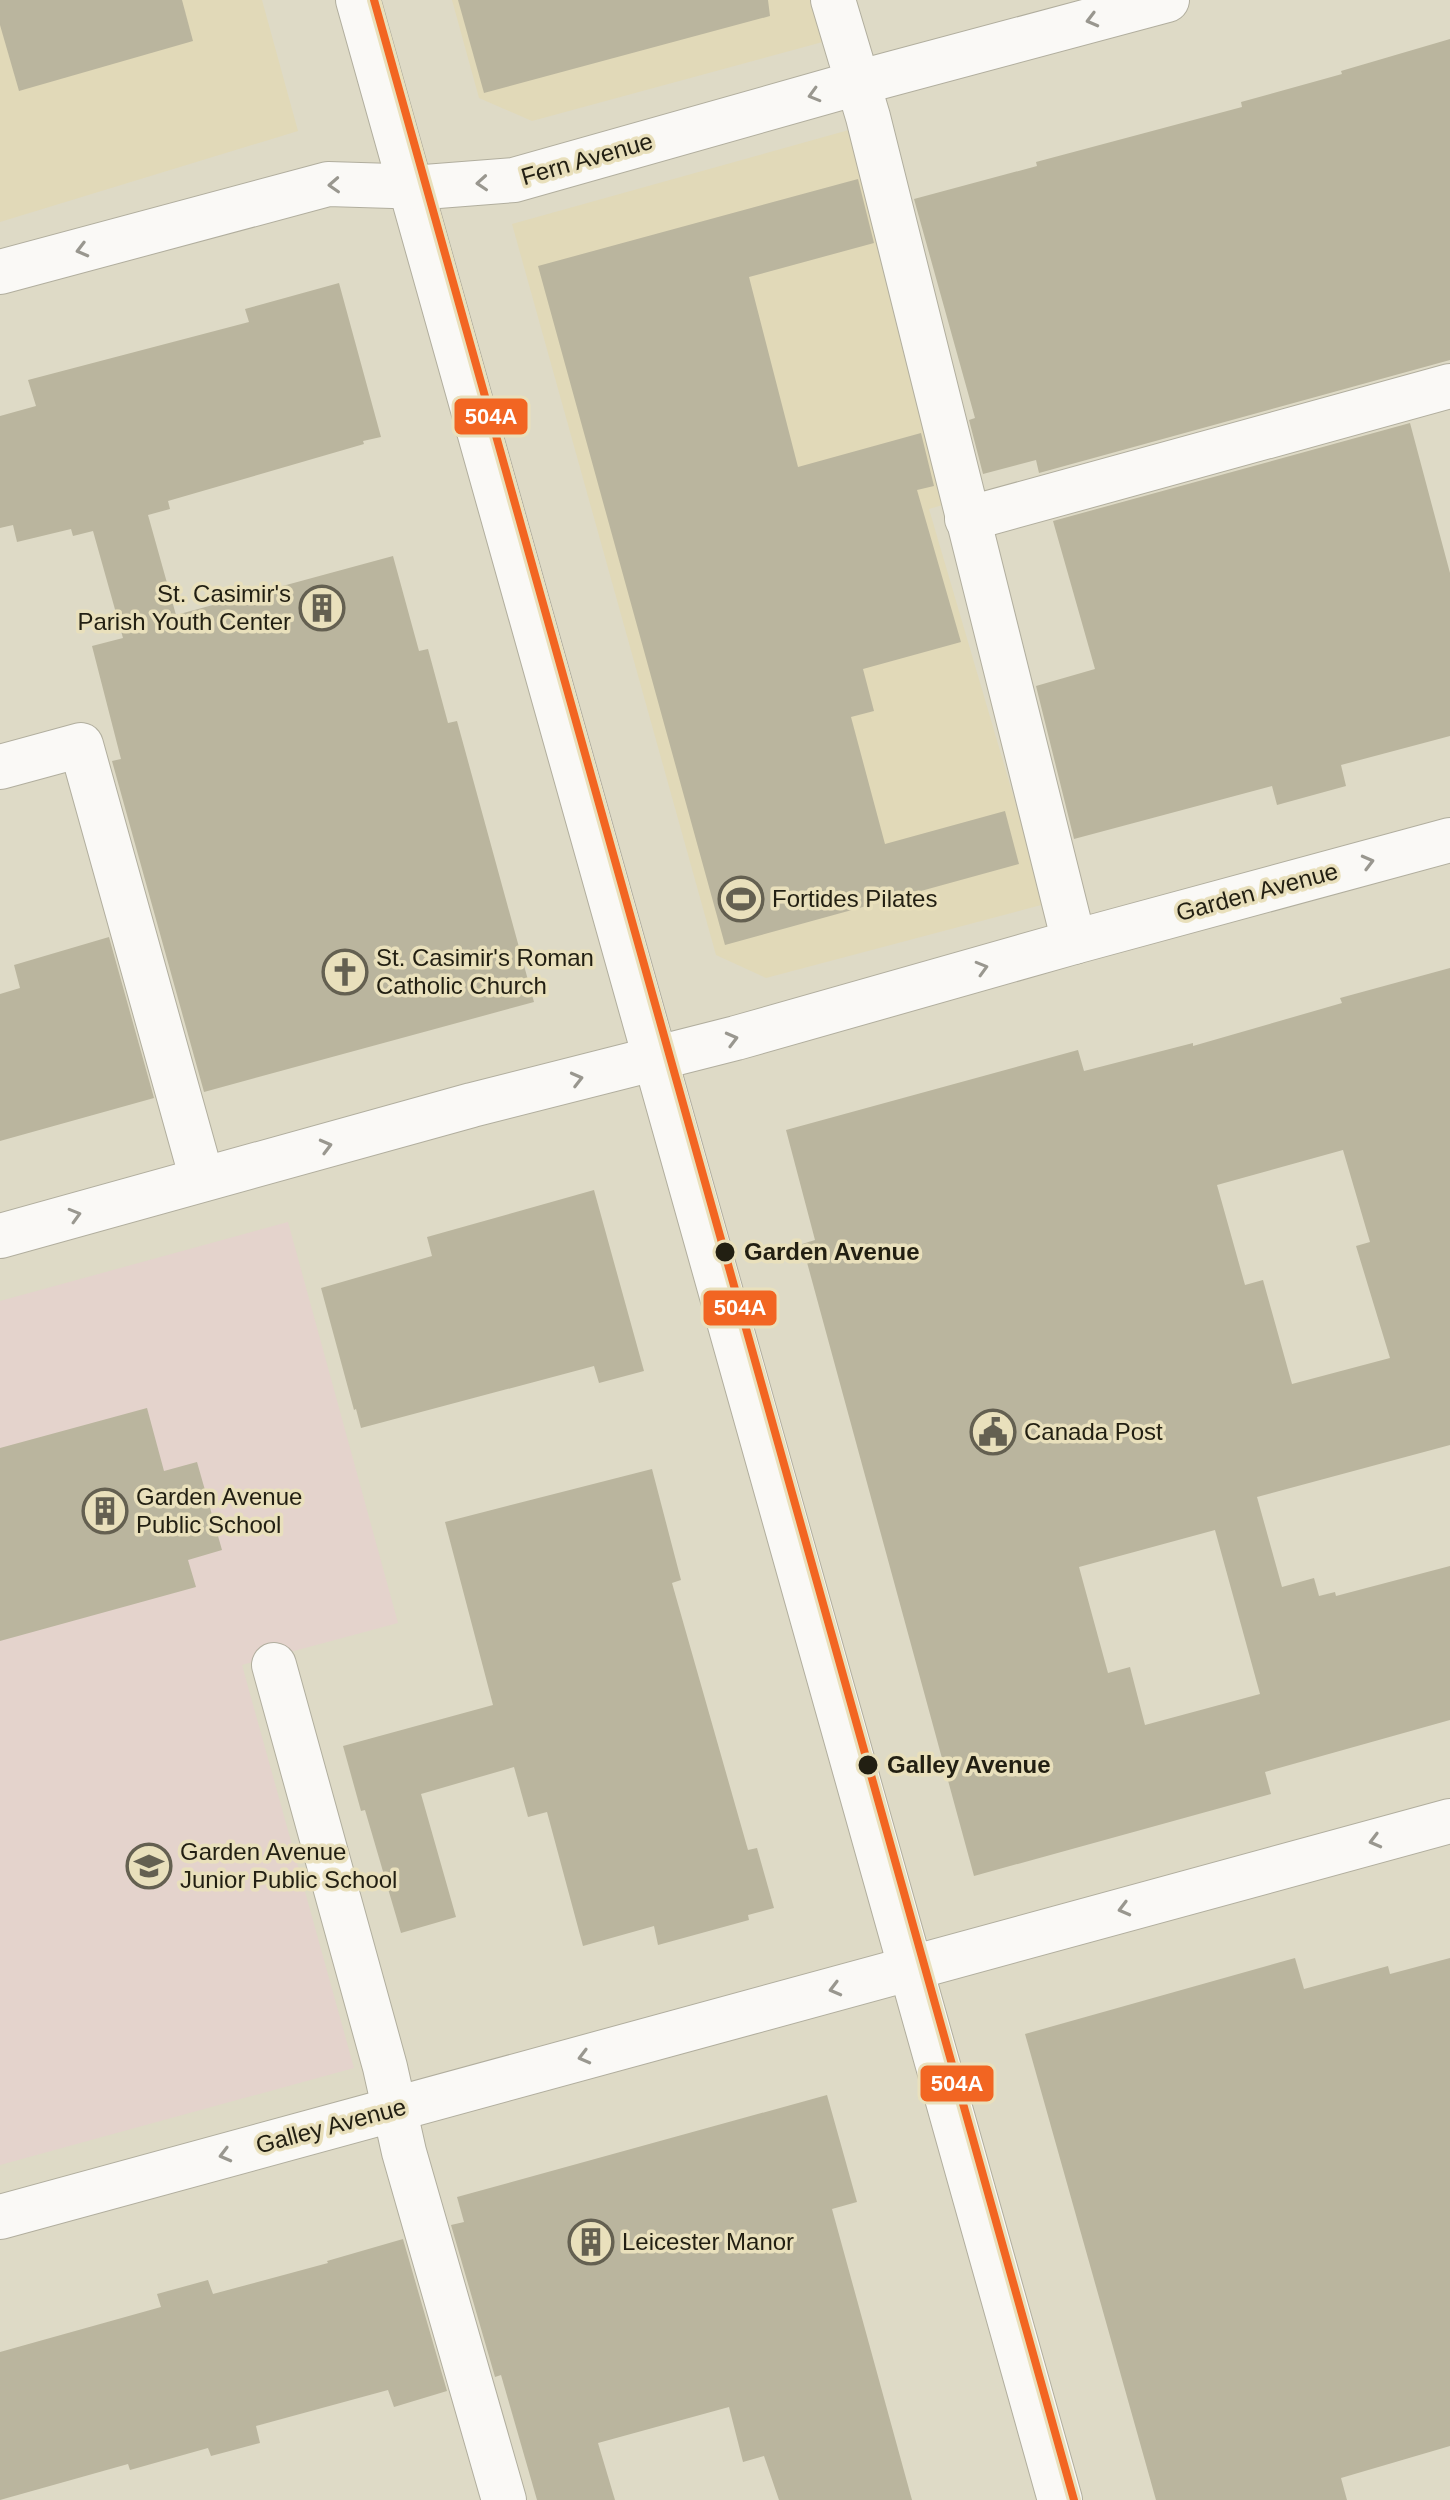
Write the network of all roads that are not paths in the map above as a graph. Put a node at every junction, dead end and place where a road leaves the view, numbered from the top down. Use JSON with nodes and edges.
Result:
{"nodes":[{"id":1,"x":358,"y":0,"type":"edge"},
{"id":2,"x":833,"y":0,"type":"edge"},
{"id":3,"x":1167,"y":0,"type":"edge"},
{"id":4,"x":857,"y":83,"type":"junction"},
{"id":5,"x":412,"y":187,"type":"junction"},
{"id":6,"x":0,"y":270,"type":"edge"},
{"id":7,"x":1450,"y":386,"type":"edge"},
{"id":8,"x":967,"y":519,"type":"junction"},
{"id":9,"x":0,"y":767,"type":"edge"},
{"id":10,"x":1450,"y":840,"type":"edge"},
{"id":11,"x":1074,"y":942,"type":"junction"},
{"id":12,"x":656,"y":1058,"type":"junction"},
{"id":13,"x":202,"y":1179,"type":"junction"},
{"id":14,"x":0,"y":1236,"type":"edge"},
{"id":15,"x":274,"y":1665,"type":"dead end"},
{"id":16,"x":1450,"y":1821,"type":"edge"},
{"id":17,"x":910,"y":1969,"type":"junction"},
{"id":18,"x":393,"y":2109,"type":"junction"},
{"id":19,"x":0,"y":2217,"type":"edge"},
{"id":20,"x":504,"y":2500,"type":"edge"},
{"id":21,"x":1060,"y":2500,"type":"edge"}],
"edges":[{"from":1,"to":5,"type":"street"},
{"from":2,"to":4,"type":"street"},
{"from":3,"to":4,"type":"street","name":"Fern Avenue","one_way":true},
{"from":4,"to":5,"type":"street","name":"Fern Avenue","one_way":true},
{"from":4,"to":8,"type":"street"},
{"from":5,"to":6,"type":"street","name":"Fern Avenue","one_way":true},
{"from":5,"to":12,"type":"street"},
{"from":7,"to":8,"type":"street"},
{"from":8,"to":11,"type":"street"},
{"from":9,"to":13,"type":"street"},
{"from":11,"to":10,"type":"street","name":"Garden Avenue","one_way":true},
{"from":12,"to":11,"type":"street","name":"Garden Avenue","one_way":true},
{"from":13,"to":12,"type":"street","name":"Garden Avenue","one_way":true},
{"from":12,"to":17,"type":"street"},
{"from":14,"to":13,"type":"street","name":"Garden Avenue","one_way":true},
{"from":15,"to":18,"type":"street"},
{"from":16,"to":17,"type":"street","name":"Galley Avenue","one_way":true},
{"from":17,"to":18,"type":"street","name":"Galley Avenue","one_way":true},
{"from":17,"to":21,"type":"street"},
{"from":18,"to":19,"type":"street","name":"Galley Avenue","one_way":true},
{"from":18,"to":20,"type":"street"}]}
